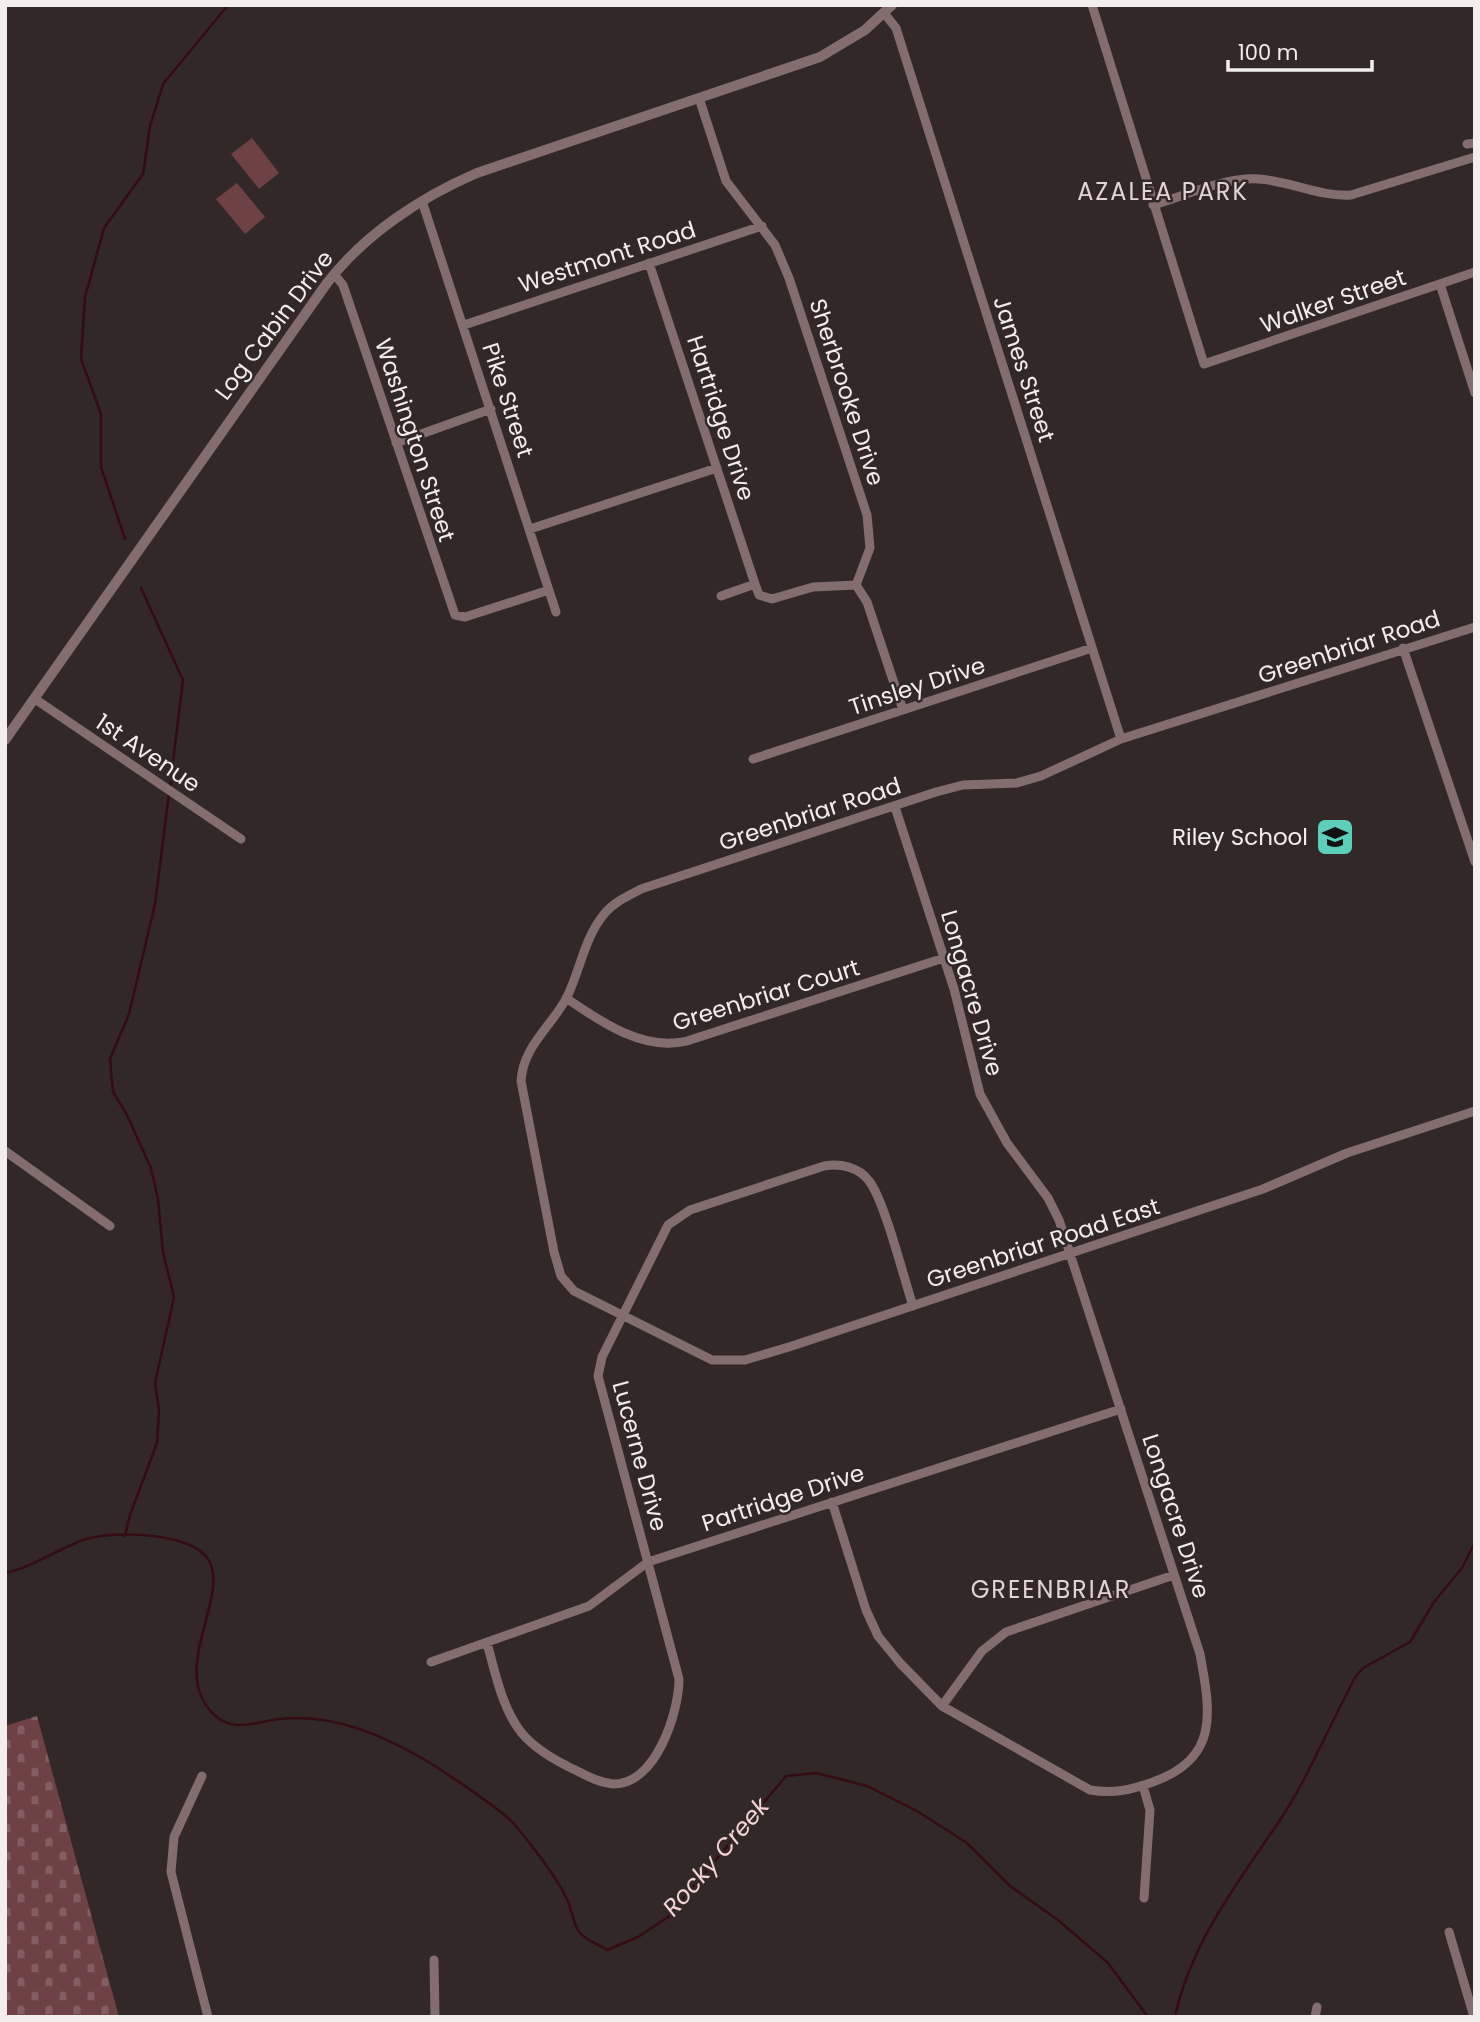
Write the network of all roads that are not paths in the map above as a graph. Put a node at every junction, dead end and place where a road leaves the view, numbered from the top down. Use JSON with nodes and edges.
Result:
{"nodes":[{"id":1,"x":1092,"y":5,"type":"edge"},
{"id":2,"x":888,"y":9,"type":"edge"},
{"id":3,"x":699,"y":98,"type":"junction"},
{"id":4,"x":1473,"y":158,"type":"edge"},
{"id":5,"x":422,"y":201,"type":"junction"},
{"id":6,"x":1153,"y":205,"type":"junction"},
{"id":7,"x":762,"y":226,"type":"junction"},
{"id":8,"x":649,"y":264,"type":"junction"},
{"id":9,"x":1475,"y":272,"type":"edge"},
{"id":10,"x":334,"y":274,"type":"junction"},
{"id":11,"x":1440,"y":284,"type":"junction"},
{"id":12,"x":464,"y":325,"type":"junction"},
{"id":13,"x":1475,"y":393,"type":"edge"},
{"id":14,"x":491,"y":409,"type":"junction"},
{"id":15,"x":396,"y":443,"type":"junction"},
{"id":16,"x":717,"y":468,"type":"junction"},
{"id":17,"x":530,"y":529,"type":"junction"},
{"id":18,"x":755,"y":584,"type":"junction"},
{"id":19,"x":856,"y":585,"type":"junction"},
{"id":20,"x":549,"y":590,"type":"junction"},
{"id":21,"x":721,"y":596,"type":"dead end"},
{"id":22,"x":556,"y":612,"type":"dead end"},
{"id":23,"x":1475,"y":627,"type":"edge"},
{"id":24,"x":1092,"y":648,"type":"junction"},
{"id":25,"x":1403,"y":649,"type":"junction"},
{"id":26,"x":35,"y":699,"type":"junction"},
{"id":27,"x":903,"y":710,"type":"junction"},
{"id":28,"x":1121,"y":739,"type":"junction"},
{"id":29,"x":5,"y":740,"type":"edge"},
{"id":30,"x":753,"y":759,"type":"dead end"},
{"id":31,"x":895,"y":807,"type":"junction"},
{"id":32,"x":241,"y":839,"type":"dead end"},
{"id":33,"x":1475,"y":862,"type":"edge"},
{"id":34,"x":944,"y":958,"type":"junction"},
{"id":35,"x":566,"y":998,"type":"junction"},
{"id":36,"x":1475,"y":1111,"type":"edge"},
{"id":37,"x":5,"y":1150,"type":"edge"},
{"id":38,"x":110,"y":1226,"type":"dead end"},
{"id":39,"x":1071,"y":1255,"type":"junction"},
{"id":40,"x":913,"y":1306,"type":"junction"},
{"id":41,"x":623,"y":1317,"type":"junction"},
{"id":42,"x":1121,"y":1409,"type":"junction"},
{"id":43,"x":832,"y":1502,"type":"junction"},
{"id":44,"x":648,"y":1562,"type":"junction"},
{"id":45,"x":1174,"y":1576,"type":"junction"},
{"id":46,"x":487,"y":1643,"type":"junction"},
{"id":47,"x":431,"y":1662,"type":"dead end"},
{"id":48,"x":942,"y":1706,"type":"junction"},
{"id":49,"x":202,"y":1776,"type":"dead end"},
{"id":50,"x":1143,"y":1786,"type":"junction"},
{"id":51,"x":1144,"y":1898,"type":"dead end"},
{"id":52,"x":1450,"y":1932,"type":"dead end"},
{"id":53,"x":434,"y":1960,"type":"dead end"},
{"id":54,"x":208,"y":2017,"type":"edge"},
{"id":55,"x":435,"y":2017,"type":"edge"},
{"id":56,"x":1474,"y":2017,"type":"edge"}],
"edges":[{"from":1,"to":6,"type":"street"},
{"from":2,"to":3,"type":"street","name":"Log Cabin Drive"},
{"from":2,"to":24,"type":"street","name":"James Street"},
{"from":3,"to":5,"type":"street","name":"Log Cabin Drive"},
{"from":3,"to":7,"type":"street","name":"Sherbrooke Drive"},
{"from":4,"to":6,"type":"street"},
{"from":5,"to":10,"type":"street","name":"Log Cabin Drive"},
{"from":5,"to":12,"type":"street","name":"Pike Street"},
{"from":6,"to":11,"type":"street","name":"Walker Street"},
{"from":7,"to":8,"type":"street","name":"Westmont Road"},
{"from":7,"to":19,"type":"street","name":"Sherbrooke Drive"},
{"from":8,"to":12,"type":"street","name":"Westmont Road"},
{"from":8,"to":16,"type":"street","name":"Hartridge Drive"},
{"from":9,"to":11,"type":"street","name":"Walker Street"},
{"from":10,"to":15,"type":"street","name":"Washington Street"},
{"from":10,"to":26,"type":"street","name":"Log Cabin Drive"},
{"from":11,"to":13,"type":"street"},
{"from":12,"to":14,"type":"street","name":"Pike Street"},
{"from":14,"to":15,"type":"street"},
{"from":14,"to":17,"type":"street","name":"Pike Street"},
{"from":15,"to":20,"type":"street","name":"Washington Street"},
{"from":16,"to":17,"type":"street"},
{"from":16,"to":18,"type":"street","name":"Hartridge Drive"},
{"from":17,"to":20,"type":"street","name":"Pike Street"},
{"from":18,"to":19,"type":"street"},
{"from":18,"to":21,"type":"street"},
{"from":19,"to":27,"type":"street"},
{"from":20,"to":22,"type":"street","name":"Pike Street"},
{"from":23,"to":25,"type":"street","name":"Greenbriar Road"},
{"from":24,"to":27,"type":"street","name":"Tinsley Drive"},
{"from":24,"to":28,"type":"street","name":"James Street"},
{"from":25,"to":28,"type":"street","name":"Greenbriar Road"},
{"from":25,"to":33,"type":"street"},
{"from":26,"to":29,"type":"street","name":"Log Cabin Drive"},
{"from":26,"to":32,"type":"street","name":"1st Avenue"},
{"from":27,"to":30,"type":"street","name":"Tinsley Drive"},
{"from":28,"to":31,"type":"street","name":"Greenbriar Road"},
{"from":31,"to":34,"type":"street","name":"Longacre Drive"},
{"from":31,"to":35,"type":"street","name":"Greenbriar Road"},
{"from":34,"to":35,"type":"street","name":"Greenbriar Court"},
{"from":34,"to":39,"type":"street","name":"Longacre Drive"},
{"from":35,"to":41,"type":"street","name":"Greenbriar Road"},
{"from":36,"to":39,"type":"street","name":"Greenbriar Road East"},
{"from":37,"to":38,"type":"street"},
{"from":39,"to":40,"type":"street","name":"Greenbriar Road East"},
{"from":39,"to":42,"type":"street","name":"Longacre Drive"},
{"from":40,"to":41,"type":"street","name":"Greenbriar Road East"},
{"from":40,"to":41,"type":"street","name":"Lucerne Drive"},
{"from":41,"to":44,"type":"street","name":"Lucerne Drive"},
{"from":42,"to":43,"type":"street","name":"Partridge Drive"},
{"from":42,"to":45,"type":"street","name":"Longacre Drive"},
{"from":43,"to":44,"type":"street","name":"Partridge Drive"},
{"from":43,"to":48,"type":"street","name":"Longacre Drive"},
{"from":44,"to":46,"type":"street","name":"Partridge Drive"},
{"from":44,"to":46,"type":"street","name":"Lucerne Drive"},
{"from":45,"to":48,"type":"street"},
{"from":45,"to":50,"type":"street","name":"Longacre Drive"},
{"from":46,"to":47,"type":"street","name":"Partridge Drive"},
{"from":48,"to":50,"type":"street","name":"Longacre Drive"},
{"from":49,"to":54,"type":"street"},
{"from":50,"to":51,"type":"street"},
{"from":52,"to":56,"type":"street"},
{"from":53,"to":55,"type":"street"}]}
